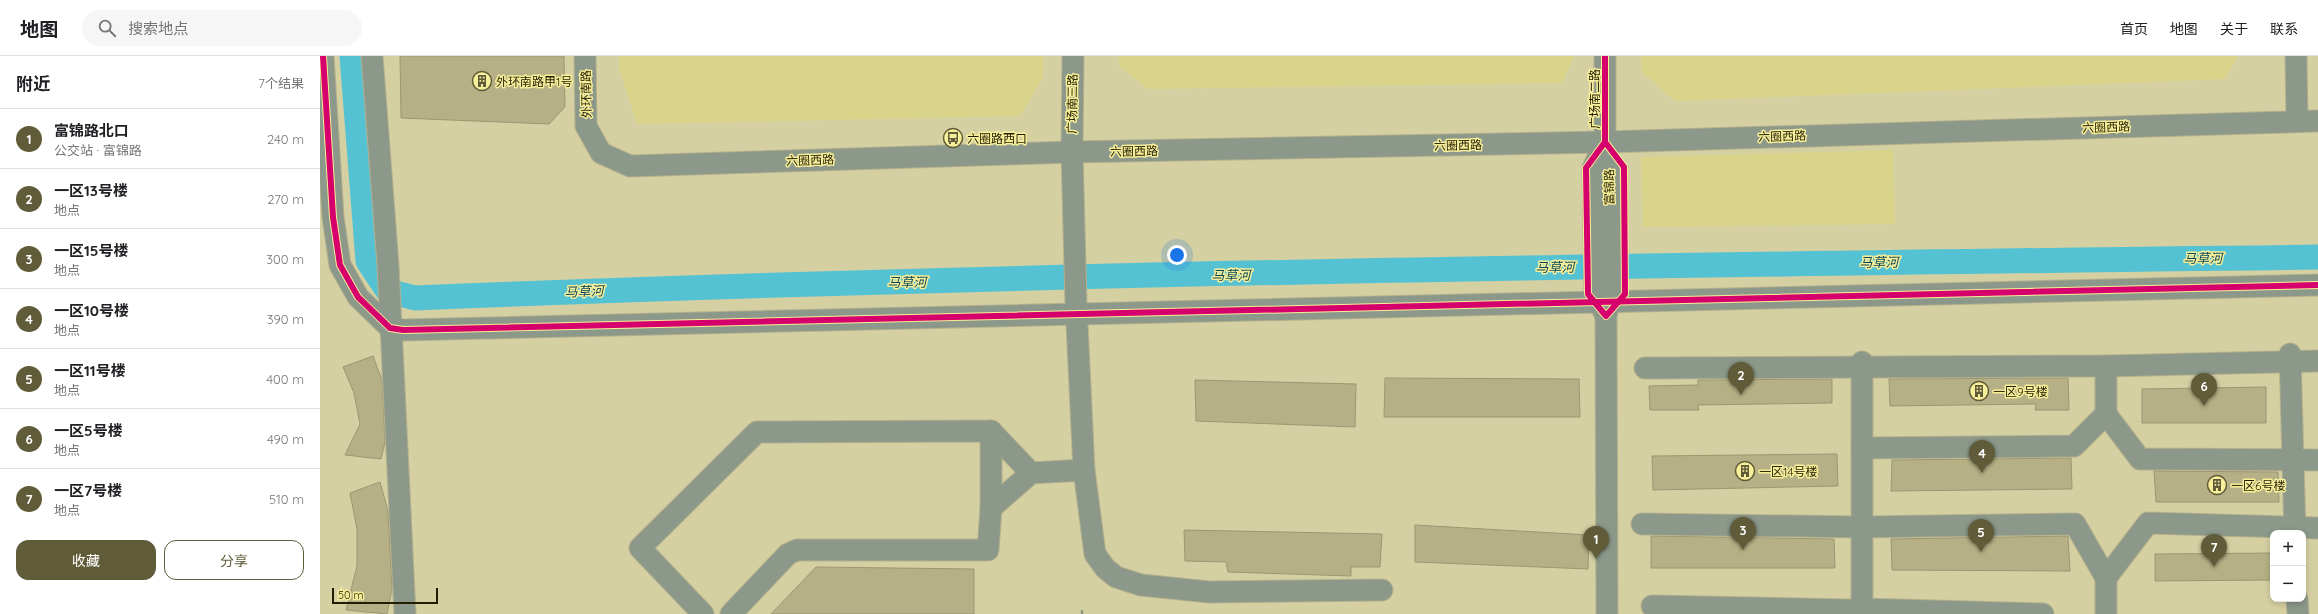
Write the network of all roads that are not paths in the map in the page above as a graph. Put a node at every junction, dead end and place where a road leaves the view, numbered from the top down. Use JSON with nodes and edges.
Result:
{"nodes":[{"id":1,"x":323,"y":56,"type":"edge"},
{"id":2,"x":372,"y":56,"type":"edge"},
{"id":3,"x":585,"y":56,"type":"edge"},
{"id":4,"x":1073,"y":56,"type":"edge"},
{"id":5,"x":1605,"y":56,"type":"edge"},
{"id":6,"x":2296,"y":56,"type":"edge"},
{"id":7,"x":2297,"y":121,"type":"junction"},
{"id":8,"x":2318,"y":121,"type":"edge"},
{"id":9,"x":1606,"y":142,"type":"junction"},
{"id":10,"x":1072,"y":152,"type":"junction"},
{"id":11,"x":601,"y":153,"type":"joint"},
{"id":12,"x":2318,"y":285,"type":"edge"},
{"id":13,"x":2318,"y":298,"type":"edge"},
{"id":14,"x":1604,"y":302,"type":"junction"},
{"id":15,"x":1076,"y":310,"type":"junction"},
{"id":16,"x":390,"y":325,"type":"junction"},
{"id":17,"x":2290,"y":358,"type":"junction"},
{"id":18,"x":2318,"y":361,"type":"edge"},
{"id":19,"x":1862,"y":364,"type":"junction"},
{"id":20,"x":2106,"y":366,"type":"junction"},
{"id":21,"x":1645,"y":368,"type":"dead end"},
{"id":22,"x":2106,"y":414,"type":"junction"},
{"id":23,"x":991,"y":431,"type":"junction"},
{"id":24,"x":1862,"y":448,"type":"junction"},
{"id":25,"x":2293,"y":460,"type":"junction"},
{"id":26,"x":2318,"y":460,"type":"edge"},
{"id":27,"x":1084,"y":470,"type":"junction"},
{"id":28,"x":1031,"y":473,"type":"junction"},
{"id":29,"x":991,"y":508,"type":"junction"},
{"id":30,"x":1642,"y":524,"type":"dead end"},
{"id":31,"x":1862,"y":527,"type":"junction"},
{"id":32,"x":2318,"y":528,"type":"edge"},
{"id":33,"x":2295,"y":530,"type":"edge"},
{"id":34,"x":2106,"y":578,"type":"junction"},
{"id":35,"x":1382,"y":590,"type":"dead end"},
{"id":36,"x":2297,"y":602,"type":"edge"},
{"id":37,"x":1652,"y":606,"type":"dead end"},
{"id":38,"x":1859,"y":612,"type":"edge"},
{"id":39,"x":406,"y":614,"type":"edge"},
{"id":40,"x":703,"y":614,"type":"edge"},
{"id":41,"x":731,"y":614,"type":"edge"},
{"id":42,"x":1607,"y":614,"type":"edge"},
{"id":43,"x":2043,"y":614,"type":"edge"},
{"id":44,"x":2106,"y":614,"type":"edge"},
{"id":45,"x":2298,"y":614,"type":"edge"}],
"edges":[{"from":1,"to":16,"type":"street"},
{"from":2,"to":16,"type":"street"},
{"from":3,"to":11,"type":"street","name":"外环南路"},
{"from":4,"to":10,"type":"street","name":"广场南三路"},
{"from":5,"to":9,"type":"street","name":"广场南二路"},
{"from":6,"to":7,"type":"street"},
{"from":7,"to":8,"type":"street","name":"六圈西路"},
{"from":7,"to":9,"type":"street","name":"六圈西路"},
{"from":9,"to":10,"type":"street","name":"六圈西路"},
{"from":9,"to":14,"type":"street","name":"富锦路"},
{"from":10,"to":11,"type":"street","name":"六圈西路"},
{"from":10,"to":15,"type":"street","name":"广场南三路"},
{"from":12,"to":14,"type":"street"},
{"from":13,"to":14,"type":"street"},
{"from":14,"to":15,"type":"street"},
{"from":14,"to":42,"type":"street","name":"富锦路"},
{"from":15,"to":16,"type":"street"},
{"from":15,"to":27,"type":"street","name":"广场南三路"},
{"from":16,"to":39,"type":"street"},
{"from":17,"to":18,"type":"street"},
{"from":17,"to":20,"type":"street"},
{"from":17,"to":25,"type":"street"},
{"from":19,"to":20,"type":"street"},
{"from":19,"to":21,"type":"street"},
{"from":19,"to":24,"type":"street"},
{"from":20,"to":22,"type":"street"},
{"from":22,"to":24,"type":"street"},
{"from":22,"to":25,"type":"street"},
{"from":23,"to":28,"type":"street"},
{"from":23,"to":29,"type":"street"},
{"from":23,"to":40,"type":"street"},
{"from":24,"to":31,"type":"street"},
{"from":25,"to":26,"type":"street"},
{"from":25,"to":33,"type":"street"},
{"from":27,"to":28,"type":"street"},
{"from":27,"to":35,"type":"street","name":"广场南三路"},
{"from":28,"to":29,"type":"street"},
{"from":29,"to":41,"type":"street"},
{"from":30,"to":31,"type":"street"},
{"from":31,"to":34,"type":"street"},
{"from":31,"to":38,"type":"street"},
{"from":32,"to":33,"type":"street"},
{"from":33,"to":34,"type":"street"},
{"from":34,"to":44,"type":"street"},
{"from":36,"to":45,"type":"street"},
{"from":37,"to":38,"type":"street"},
{"from":38,"to":43,"type":"street"}]}
